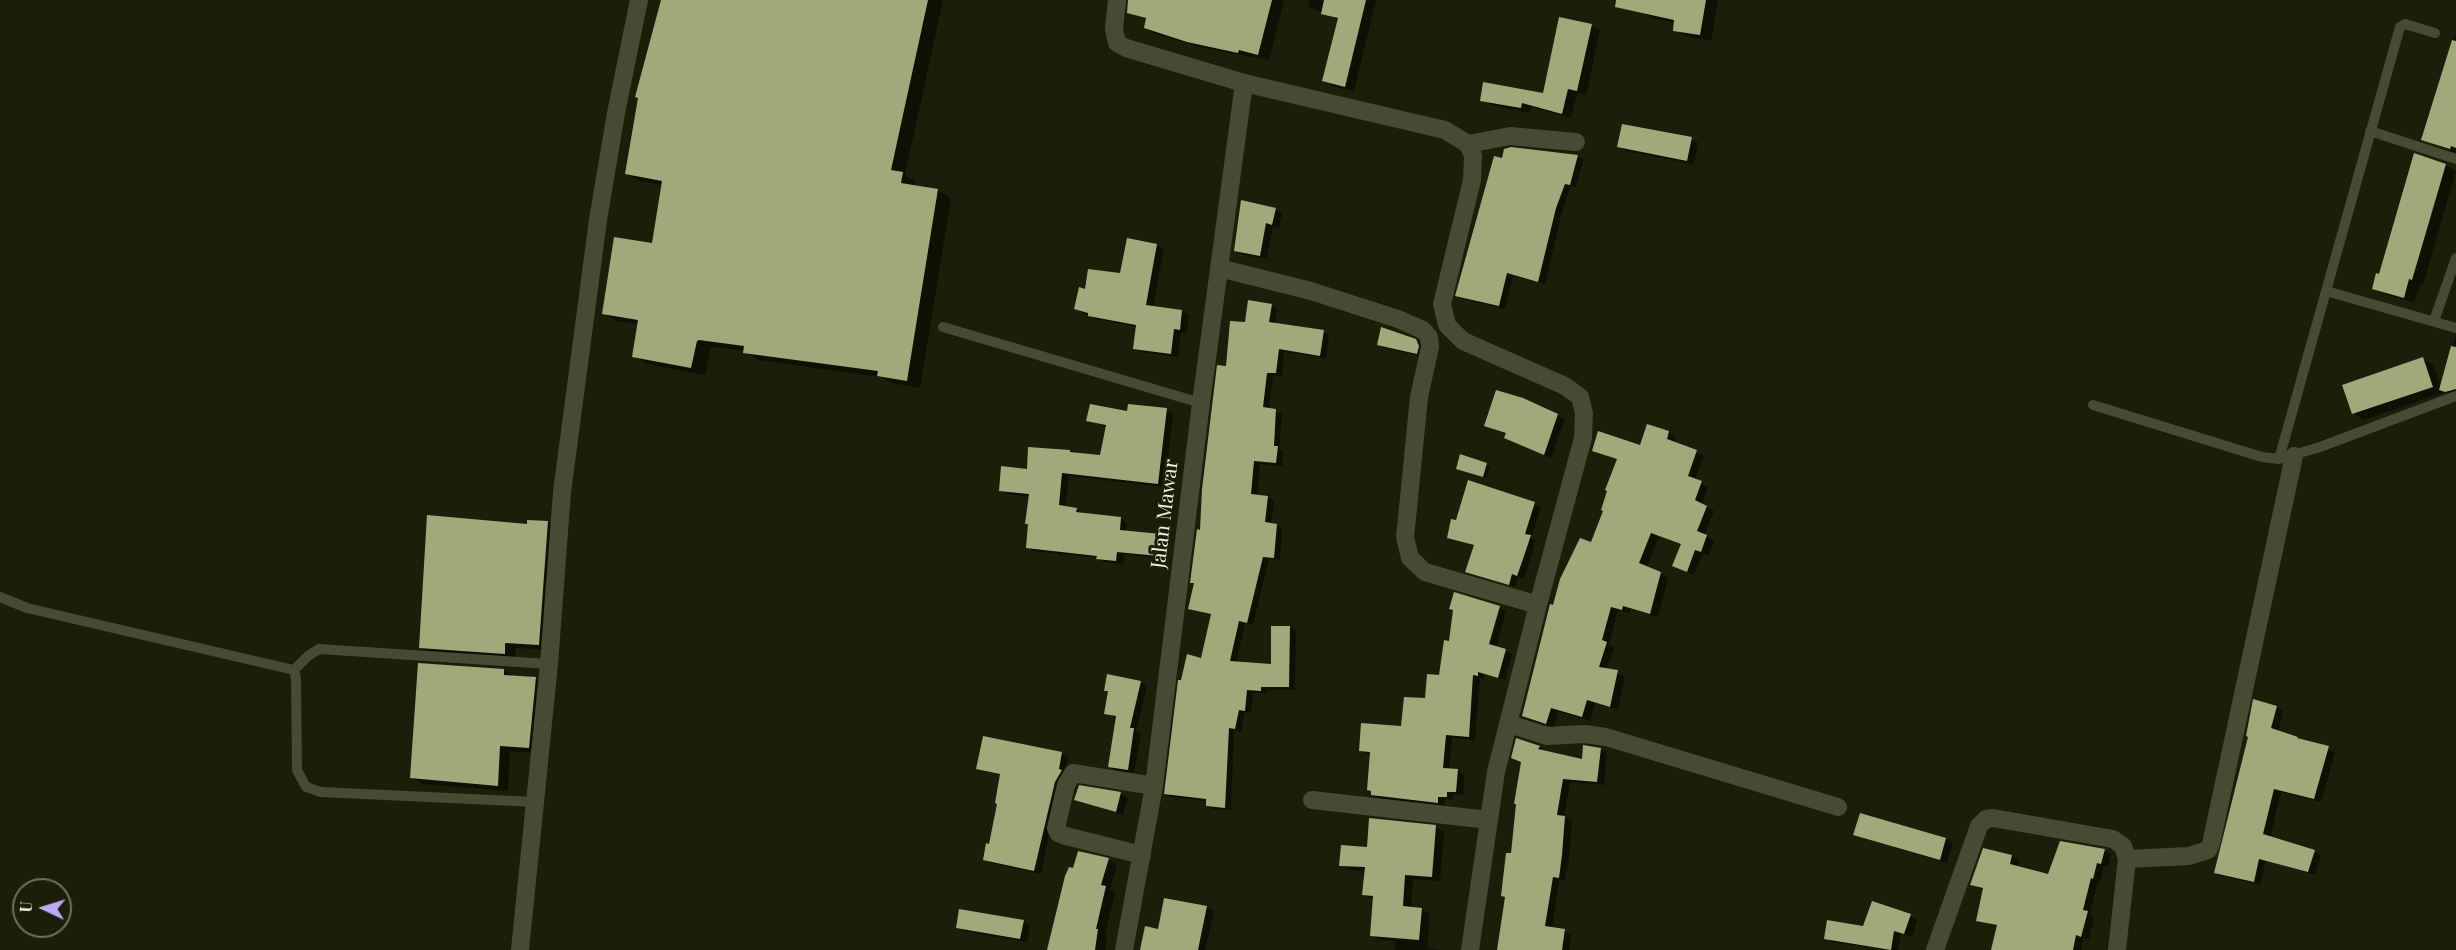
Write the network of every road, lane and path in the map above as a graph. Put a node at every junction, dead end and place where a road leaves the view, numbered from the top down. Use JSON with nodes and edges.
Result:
{"nodes":[{"id":1,"x":639,"y":0,"type":"edge"},
{"id":2,"x":1117,"y":0,"type":"edge"},
{"id":3,"x":2435,"y":33,"type":"dead end"},
{"id":4,"x":1244,"y":82,"type":"junction"},
{"id":5,"x":2370,"y":131,"type":"junction"},
{"id":6,"x":1576,"y":142,"type":"dead end"},
{"id":7,"x":1468,"y":144,"type":"junction"},
{"id":8,"x":2456,"y":159,"type":"edge"},
{"id":9,"x":2456,"y":258,"type":"edge"},
{"id":10,"x":1219,"y":268,"type":"junction"},
{"id":11,"x":2326,"y":291,"type":"junction"},
{"id":12,"x":2434,"y":321,"type":"junction"},
{"id":13,"x":943,"y":327,"type":"dead end"},
{"id":14,"x":2456,"y":328,"type":"edge"},
{"id":15,"x":2456,"y":396,"type":"edge"},
{"id":16,"x":1201,"y":403,"type":"junction"},
{"id":17,"x":2093,"y":405,"type":"dead end"},
{"id":18,"x":2287,"y":457,"type":"junction"},
{"id":19,"x":0,"y":597,"type":"edge"},
{"id":20,"x":1538,"y":605,"type":"junction"},
{"id":21,"x":549,"y":664,"type":"junction"},
{"id":22,"x":294,"y":670,"type":"junction"},
{"id":23,"x":1509,"y":724,"type":"junction"},
{"id":24,"x":1154,"y":786,"type":"junction"},
{"id":25,"x":1312,"y":800,"type":"dead end"},
{"id":26,"x":535,"y":802,"type":"junction"},
{"id":27,"x":1839,"y":807,"type":"dead end"},
{"id":28,"x":1489,"y":820,"type":"junction"},
{"id":29,"x":1142,"y":855,"type":"junction"},
{"id":30,"x":2127,"y":859,"type":"junction"},
{"id":31,"x":520,"y":950,"type":"edge"},
{"id":32,"x":1124,"y":950,"type":"edge"},
{"id":33,"x":1470,"y":950,"type":"edge"},
{"id":34,"x":1935,"y":950,"type":"edge"},
{"id":35,"x":2117,"y":950,"type":"edge"}],
"edges":[{"from":1,"to":21,"type":"street"},
{"from":2,"to":4,"type":"street"},
{"from":3,"to":5,"type":"lane"},
{"from":4,"to":7,"type":"street"},
{"from":4,"to":10,"type":"street","name":"Jalan Mawar"},
{"from":5,"to":8,"type":"lane"},
{"from":5,"to":11,"type":"lane"},
{"from":6,"to":7,"type":"street"},
{"from":7,"to":20,"type":"street"},
{"from":9,"to":12,"type":"lane"},
{"from":10,"to":16,"type":"street","name":"Jalan Mawar"},
{"from":10,"to":20,"type":"street"},
{"from":11,"to":12,"type":"lane"},
{"from":11,"to":18,"type":"lane"},
{"from":12,"to":14,"type":"lane"},
{"from":13,"to":16,"type":"lane"},
{"from":15,"to":18,"type":"lane"},
{"from":16,"to":24,"type":"street","name":"Jalan Mawar"},
{"from":17,"to":18,"type":"lane"},
{"from":18,"to":30,"type":"street"},
{"from":19,"to":22,"type":"lane"},
{"from":20,"to":23,"type":"street"},
{"from":21,"to":22,"type":"lane"},
{"from":21,"to":26,"type":"street"},
{"from":22,"to":26,"type":"lane"},
{"from":23,"to":27,"type":"street"},
{"from":23,"to":28,"type":"street"},
{"from":24,"to":29,"type":"street","name":"Jalan Mawar"},
{"from":24,"to":29,"type":"street"},
{"from":25,"to":28,"type":"street"},
{"from":26,"to":31,"type":"street"},
{"from":28,"to":33,"type":"street"},
{"from":29,"to":32,"type":"street","name":"Jalan Mawar"},
{"from":30,"to":34,"type":"street"},
{"from":30,"to":35,"type":"street"}]}
